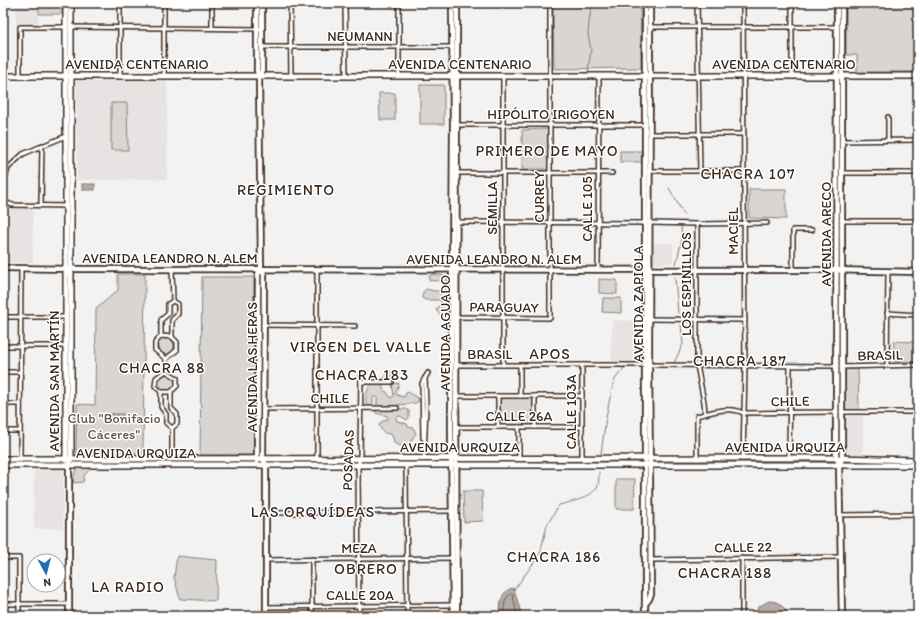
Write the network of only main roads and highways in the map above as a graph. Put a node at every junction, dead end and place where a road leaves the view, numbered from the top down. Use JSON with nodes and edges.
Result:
{"nodes":[{"id":1,"x":66,"y":3,"type":"edge"},
{"id":2,"x":71,"y":3,"type":"edge"},
{"id":3,"x":257,"y":3,"type":"edge"},
{"id":4,"x":262,"y":3,"type":"edge"},
{"id":5,"x":645,"y":3,"type":"edge"},
{"id":6,"x":650,"y":3,"type":"edge"},
{"id":7,"x":837,"y":3,"type":"edge"},
{"id":8,"x":842,"y":3,"type":"edge"},
{"id":9,"x":455,"y":4,"type":"edge"},
{"id":10,"x":68,"y":27,"type":"junction"},
{"id":11,"x":260,"y":29,"type":"junction"},
{"id":12,"x":3,"y":76,"type":"edge"},
{"id":13,"x":68,"y":76,"type":"junction"},
{"id":14,"x":259,"y":76,"type":"junction"},
{"id":15,"x":455,"y":76,"type":"junction"},
{"id":16,"x":647,"y":76,"type":"junction"},
{"id":17,"x":840,"y":76,"type":"junction"},
{"id":18,"x":918,"y":76,"type":"edge"},
{"id":19,"x":648,"y":171,"type":"junction"},
{"id":20,"x":3,"y":269,"type":"edge"},
{"id":21,"x":68,"y":270,"type":"junction"},
{"id":22,"x":261,"y":270,"type":"junction"},
{"id":23,"x":454,"y":270,"type":"junction"},
{"id":24,"x":647,"y":271,"type":"junction"},
{"id":25,"x":839,"y":271,"type":"junction"},
{"id":26,"x":918,"y":272,"type":"edge"},
{"id":27,"x":647,"y":365,"type":"junction"},
{"id":28,"x":839,"y":458,"type":"junction"},
{"id":29,"x":3,"y":459,"type":"edge"},
{"id":30,"x":68,"y":459,"type":"junction"},
{"id":31,"x":260,"y":459,"type":"junction"},
{"id":32,"x":453,"y":459,"type":"junction"},
{"id":33,"x":918,"y":460,"type":"edge"},
{"id":34,"x":647,"y":462,"type":"junction"},
{"id":35,"x":3,"y":465,"type":"edge"},
{"id":36,"x":68,"y":465,"type":"junction"},
{"id":37,"x":258,"y":465,"type":"junction"},
{"id":38,"x":266,"y":465,"type":"junction"},
{"id":39,"x":453,"y":465,"type":"junction"},
{"id":40,"x":840,"y":465,"type":"junction"},
{"id":41,"x":918,"y":465,"type":"edge"},
{"id":42,"x":69,"y":616,"type":"edge"},
{"id":43,"x":266,"y":616,"type":"edge"},
{"id":44,"x":453,"y":616,"type":"edge"},
{"id":45,"x":457,"y":616,"type":"edge"},
{"id":46,"x":645,"y":616,"type":"edge"},
{"id":47,"x":842,"y":616,"type":"edge"}],
"edges":[{"from":1,"to":10,"type":"main road","name":"AVENIDA SAN MARTÍN"},
{"from":2,"to":10,"type":"main road","name":"AVENIDA SAN MARTÍN"},
{"from":3,"to":11,"type":"main road","name":"AVENIDA LAS HERAS"},
{"from":4,"to":11,"type":"main road","name":"AVENIDA LAS HERAS"},
{"from":5,"to":16,"type":"main road","name":"AVENIDA ZAPIOLA"},
{"from":6,"to":16,"type":"main road","name":"AVENIDA ZAPIOLA"},
{"from":7,"to":17,"type":"main road","name":"AVENIDA ARECO"},
{"from":8,"to":17,"type":"main road","name":"AVENIDA ARECO"},
{"from":9,"to":15,"type":"main road","name":"AVENIDA AGUADO"},
{"from":10,"to":13,"type":"main road","name":"AVENIDA SAN MARTÍN"},
{"from":11,"to":14,"type":"main road","name":"AVENIDA LAS HERAS"},
{"from":11,"to":14,"type":"main road","name":"AVENIDA LAS HERAS"},
{"from":12,"to":13,"type":"main road","name":"AVENIDA CENTENARIO"},
{"from":13,"to":14,"type":"main road","name":"AVENIDA CENTENARIO"},
{"from":13,"to":21,"type":"main road","name":"AVENIDA SAN MARTÍN"},
{"from":13,"to":21,"type":"main road","name":"AVENIDA SAN MARTÍN"},
{"from":14,"to":15,"type":"main road","name":"AVENIDA CENTENARIO"},
{"from":14,"to":22,"type":"main road","name":"AVENIDA LAS HERAS"},
{"from":15,"to":16,"type":"main road","name":"AVENIDA CENTENARIO"},
{"from":15,"to":23,"type":"main road","name":"AVENIDA AGUADO"},
{"from":15,"to":23,"type":"main road","name":"AVENIDA AGUADO"},
{"from":16,"to":17,"type":"main road","name":"AVENIDA CENTENARIO"},
{"from":16,"to":19,"type":"main road","name":"AVENIDA ZAPIOLA"},
{"from":16,"to":19,"type":"main road","name":"AVENIDA ZAPIOLA"},
{"from":17,"to":18,"type":"main road","name":"AVENIDA CENTENARIO"},
{"from":17,"to":25,"type":"main road","name":"AVENIDA ARECO"},
{"from":17,"to":25,"type":"main road","name":"AVENIDA ARECO"},
{"from":19,"to":24,"type":"main road","name":"AVENIDA ZAPIOLA"},
{"from":20,"to":21,"type":"main road","name":"AVENIDA LEANDRO N. ALEM"},
{"from":20,"to":21,"type":"main road","name":"AVENIDA LEANDRO N. ALEM"},
{"from":21,"to":22,"type":"main road","name":"AVENIDA LEANDRO N. ALEM"},
{"from":21,"to":30,"type":"main road","name":"AVENIDA SAN MARTÍN"},
{"from":21,"to":30,"type":"main road","name":"AVENIDA SAN MARTÍN"},
{"from":22,"to":23,"type":"main road","name":"AVENIDA LEANDRO N. ALEM"},
{"from":22,"to":31,"type":"main road","name":"AVENIDA LAS HERAS"},
{"from":22,"to":31,"type":"main road","name":"AVENIDA LAS HERAS"},
{"from":23,"to":24,"type":"main road","name":"AVENIDA LEANDRO N. ALEM"},
{"from":23,"to":32,"type":"main road","name":"AVENIDA AGUADO"},
{"from":23,"to":32,"type":"main road","name":"AVENIDA AGUADO"},
{"from":24,"to":25,"type":"main road","name":"AVENIDA LEANDRO N. ALEM"},
{"from":24,"to":27,"type":"main road","name":"AVENIDA ZAPIOLA"},
{"from":24,"to":27,"type":"main road","name":"AVENIDA ZAPIOLA"},
{"from":25,"to":26,"type":"main road","name":"AVENIDA LEANDRO N. ALEM"},
{"from":25,"to":28,"type":"main road","name":"AVENIDA ARECO"},
{"from":27,"to":34,"type":"main road","name":"AVENIDA ZAPIOLA"},
{"from":28,"to":33,"type":"main road","name":"AVENIDA URQUIZA"},
{"from":28,"to":34,"type":"main road","name":"AVENIDA URQUIZA"},
{"from":28,"to":40,"type":"main road","name":"AVENIDA ARECO"},
{"from":29,"to":30,"type":"main road","name":"AVENIDA URQUIZA"},
{"from":30,"to":31,"type":"main road","name":"AVENIDA URQUIZA"},
{"from":30,"to":36,"type":"main road","name":"AVENIDA SAN MARTÍN"},
{"from":31,"to":32,"type":"main road","name":"AVENIDA URQUIZA"},
{"from":31,"to":37,"type":"main road","name":"AVENIDA LAS HERAS"},
{"from":31,"to":38,"type":"main road","name":"AVENIDA LAS HERAS"},
{"from":32,"to":34,"type":"main road","name":"AVENIDA URQUIZA"},
{"from":32,"to":39,"type":"main road","name":"AVENIDA AGUADO"},
{"from":34,"to":39,"type":"main road","name":"AVENIDA URQUIZA"},
{"from":34,"to":40,"type":"main road","name":"AVENIDA URQUIZA"},
{"from":34,"to":46,"type":"main road","name":"AVENIDA ZAPIOLA"},
{"from":35,"to":36,"type":"main road","name":"AVENIDA URQUIZA"},
{"from":36,"to":37,"type":"main road","name":"AVENIDA URQUIZA"},
{"from":36,"to":42,"type":"main road"},
{"from":37,"to":38,"type":"main road","name":"AVENIDA URQUIZA"},
{"from":38,"to":39,"type":"main road","name":"AVENIDA URQUIZA"},
{"from":38,"to":43,"type":"main road"},
{"from":39,"to":44,"type":"main road","name":"AVENIDA AGUADO"},
{"from":39,"to":45,"type":"main road","name":"AVENIDA AGUADO"},
{"from":40,"to":41,"type":"main road","name":"AVENIDA URQUIZA"},
{"from":40,"to":47,"type":"main road","name":"AVENIDA ARECO"}]}
